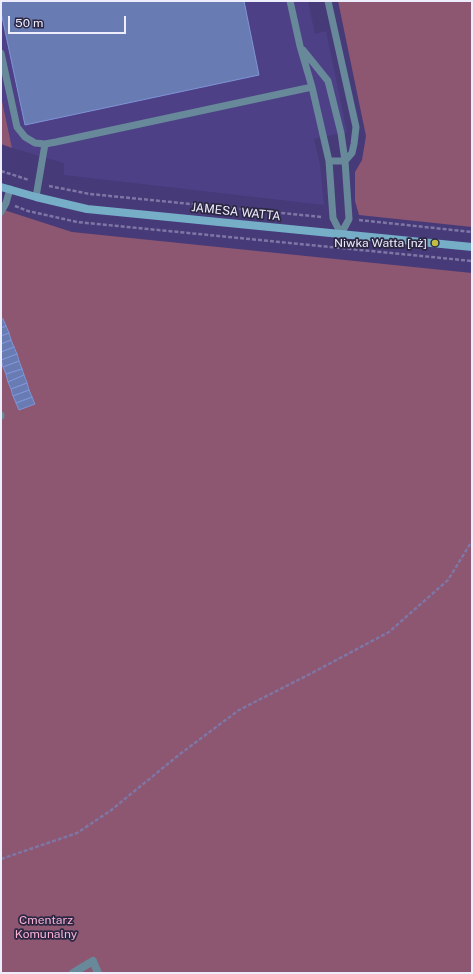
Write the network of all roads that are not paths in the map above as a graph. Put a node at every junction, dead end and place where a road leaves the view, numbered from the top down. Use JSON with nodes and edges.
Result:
{"nodes":[{"id":1,"x":290,"y":1,"type":"edge"},
{"id":2,"x":328,"y":1,"type":"edge"},
{"id":3,"x":300,"y":46,"type":"junction"},
{"id":4,"x":1,"y":53,"type":"edge"},
{"id":5,"x":312,"y":87,"type":"junction"},
{"id":6,"x":45,"y":144,"type":"junction"},
{"id":7,"x":329,"y":161,"type":"junction"},
{"id":8,"x":345,"y":161,"type":"junction"},
{"id":9,"x":1,"y":186,"type":"edge"},
{"id":10,"x":10,"y":189,"type":"junction"},
{"id":11,"x":36,"y":197,"type":"junction"},
{"id":12,"x":1,"y":212,"type":"edge"},
{"id":13,"x":341,"y":234,"type":"junction"},
{"id":14,"x":472,"y":247,"type":"edge"},
{"id":15,"x":73,"y":973,"type":"edge"},
{"id":16,"x":98,"y":973,"type":"edge"}],
"edges":[{"from":1,"to":3,"type":"lane"},
{"from":2,"to":8,"type":"lane"},
{"from":3,"to":5,"type":"lane"},
{"from":3,"to":8,"type":"lane"},
{"from":4,"to":6,"type":"lane"},
{"from":5,"to":6,"type":"lane"},
{"from":5,"to":7,"type":"lane"},
{"from":6,"to":11,"type":"lane"},
{"from":7,"to":8,"type":"lane"},
{"from":7,"to":13,"type":"lane"},
{"from":8,"to":13,"type":"lane"},
{"from":9,"to":10,"type":"street","name":"JAMESA WATTA"},
{"from":10,"to":11,"type":"street","name":"JAMESA WATTA"},
{"from":10,"to":12,"type":"lane"},
{"from":11,"to":13,"type":"street","name":"JAMESA WATTA"},
{"from":13,"to":14,"type":"street","name":"JAMESA WATTA"},
{"from":15,"to":16,"type":"street"}]}
